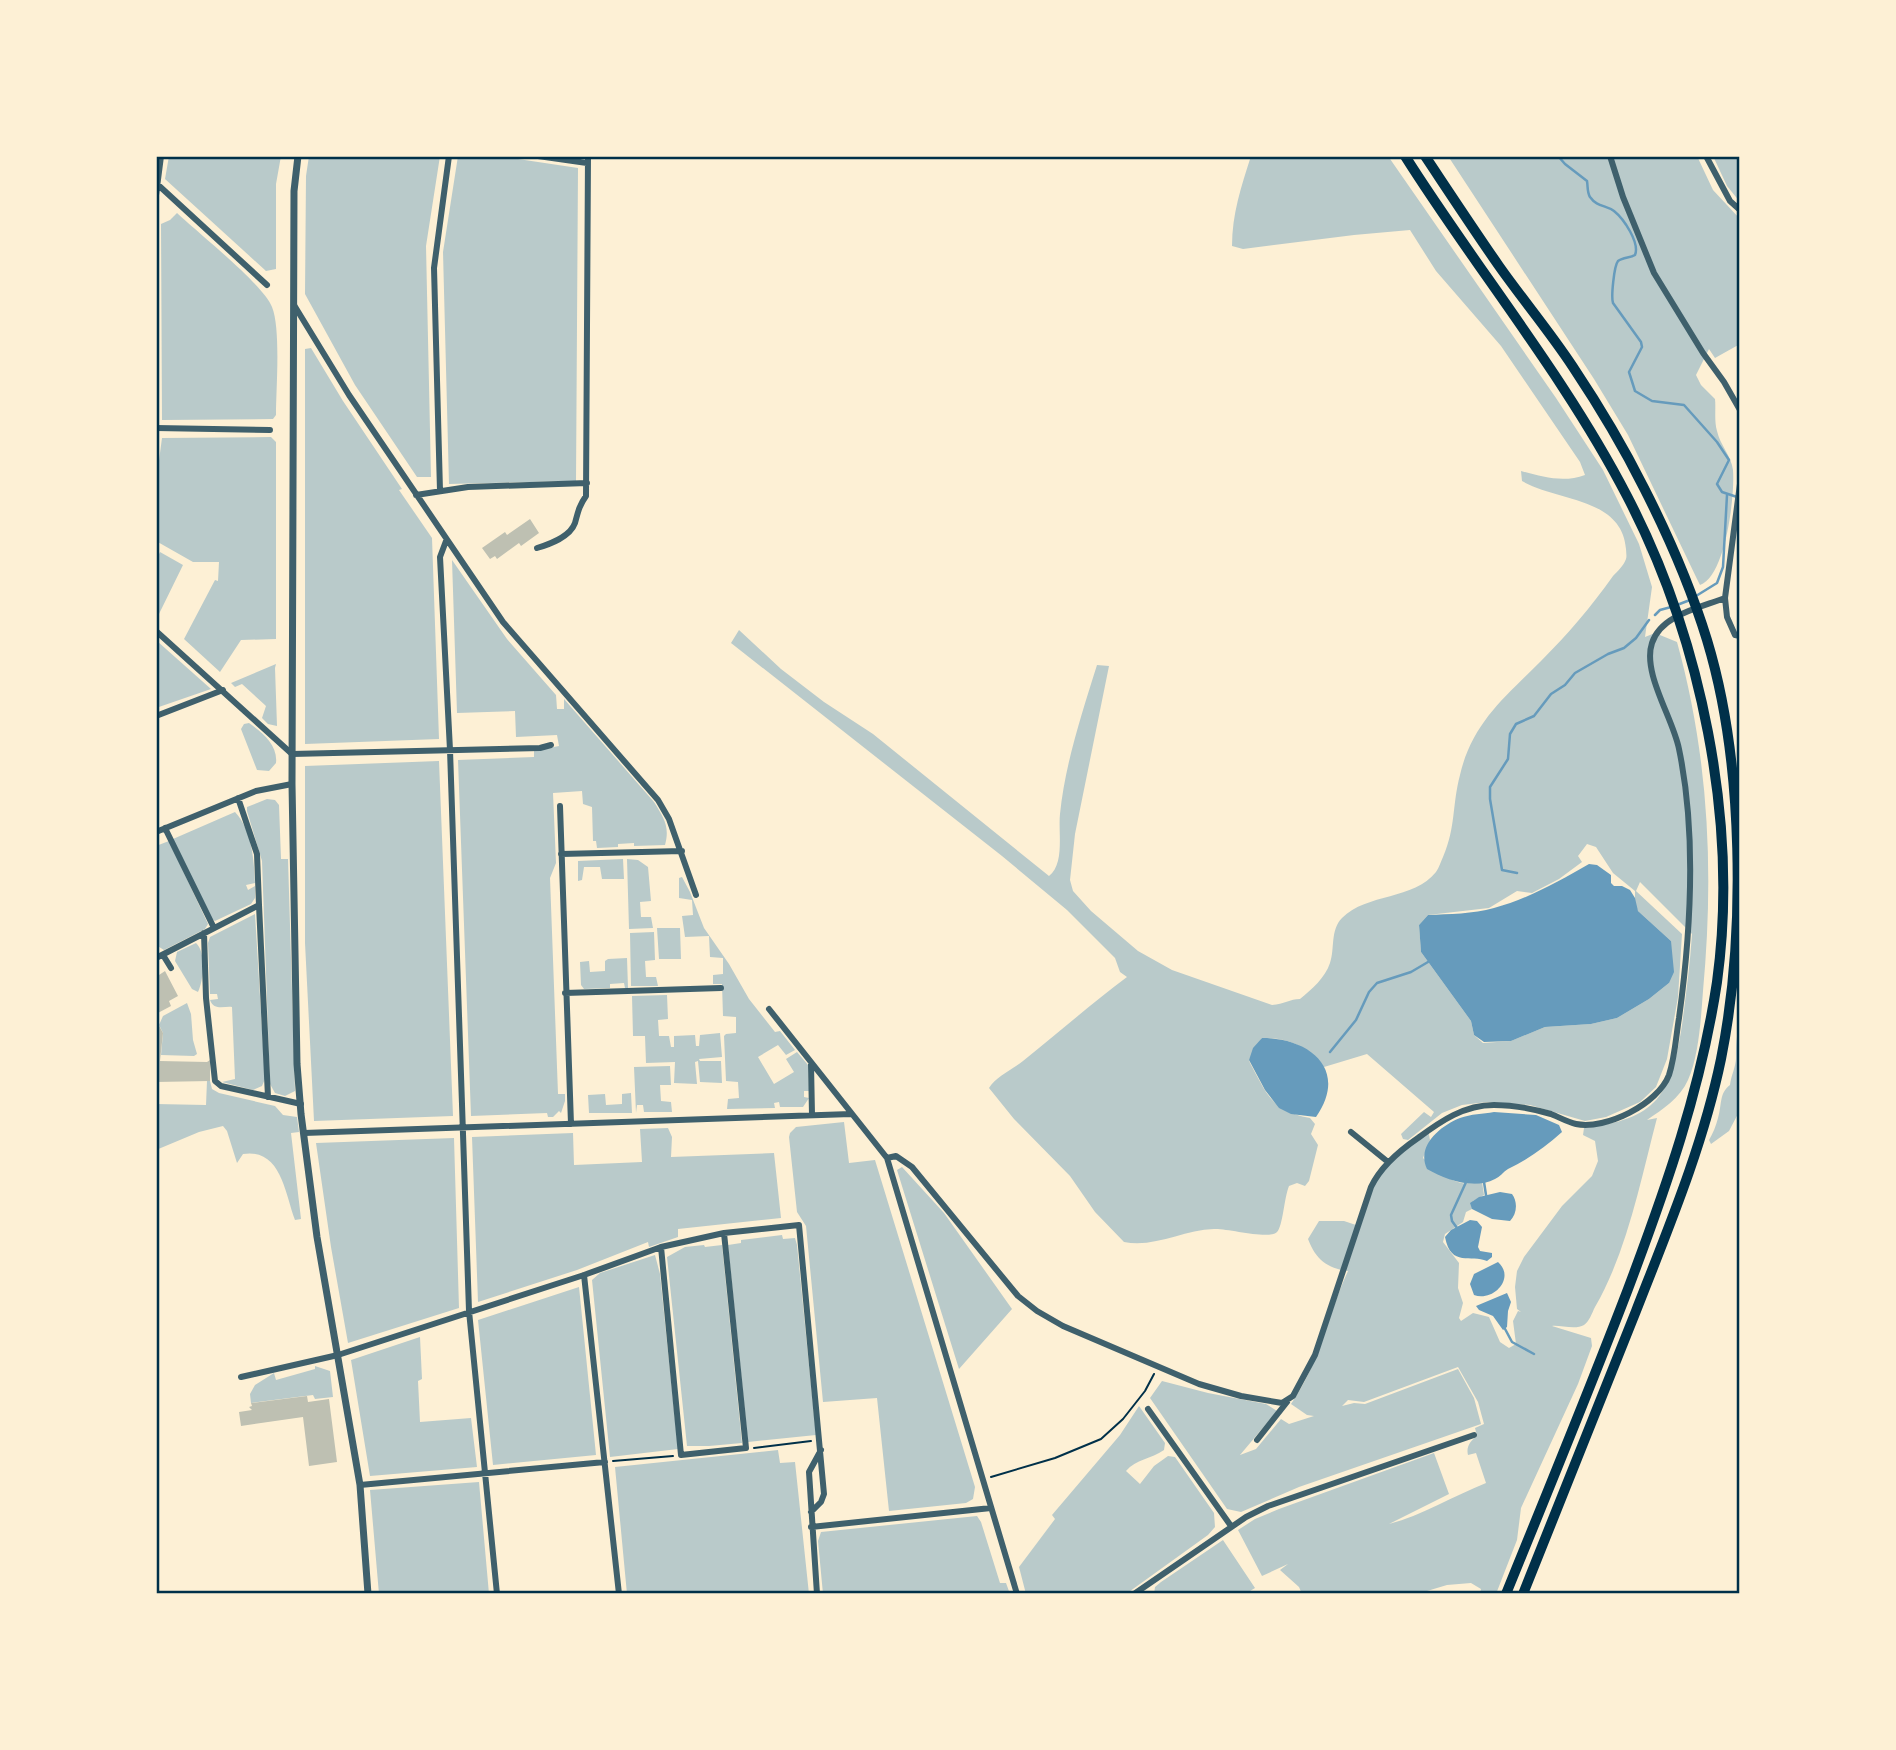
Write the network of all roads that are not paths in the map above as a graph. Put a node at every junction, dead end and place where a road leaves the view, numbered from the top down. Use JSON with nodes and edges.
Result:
{"nodes":[{"id":1,"x":161,"y":156,"type":"edge"},
{"id":2,"x":298,"y":156,"type":"edge"},
{"id":3,"x":449,"y":156,"type":"edge"},
{"id":4,"x":538,"y":156,"type":"edge"},
{"id":5,"x":1405,"y":156,"type":"edge"},
{"id":6,"x":1425,"y":156,"type":"edge"},
{"id":7,"x":1610,"y":156,"type":"edge"},
{"id":8,"x":1706,"y":156,"type":"edge"},
{"id":9,"x":587,"y":160,"type":"edge"},
{"id":10,"x":156,"y":183,"type":"edge"},
{"id":11,"x":156,"y":195,"type":"edge"},
{"id":12,"x":1740,"y":210,"type":"edge"},
{"id":13,"x":267,"y":285,"type":"dead end"},
{"id":14,"x":294,"y":305,"type":"junction"},
{"id":15,"x":1740,"y":410,"type":"edge"},
{"id":16,"x":156,"y":428,"type":"edge"},
{"id":17,"x":271,"y":430,"type":"dead end"},
{"id":18,"x":587,"y":483,"type":"junction"},
{"id":19,"x":1740,"y":487,"type":"edge"},
{"id":20,"x":440,"y":491,"type":"junction"},
{"id":21,"x":416,"y":495,"type":"junction"},
{"id":22,"x":446,"y":541,"type":"junction"},
{"id":23,"x":537,"y":548,"type":"dead end"},
{"id":24,"x":1725,"y":598,"type":"junction"},
{"id":25,"x":156,"y":631,"type":"edge"},
{"id":26,"x":1740,"y":636,"type":"edge"},
{"id":27,"x":223,"y":690,"type":"junction"},
{"id":28,"x":156,"y":716,"type":"edge"},
{"id":29,"x":551,"y":745,"type":"dead end"},
{"id":30,"x":450,"y":750,"type":"junction"},
{"id":31,"x":292,"y":754,"type":"junction"},
{"id":32,"x":292,"y":783,"type":"junction"},
{"id":33,"x":238,"y":798,"type":"junction"},
{"id":34,"x":559,"y":807,"type":"dead end"},
{"id":35,"x":165,"y":828,"type":"junction"},
{"id":36,"x":156,"y":832,"type":"edge"},
{"id":37,"x":682,"y":851,"type":"junction"},
{"id":38,"x":561,"y":854,"type":"junction"},
{"id":39,"x":696,"y":895,"type":"dead end"},
{"id":40,"x":259,"y":905,"type":"junction"},
{"id":41,"x":214,"y":928,"type":"junction"},
{"id":42,"x":204,"y":933,"type":"junction"},
{"id":43,"x":159,"y":955,"type":"edge"},
{"id":44,"x":171,"y":968,"type":"dead end"},
{"id":45,"x":721,"y":988,"type":"dead end"},
{"id":46,"x":565,"y":993,"type":"junction"},
{"id":47,"x":769,"y":1009,"type":"dead end"},
{"id":48,"x":811,"y":1062,"type":"junction"},
{"id":49,"x":268,"y":1097,"type":"junction"},
{"id":50,"x":301,"y":1104,"type":"junction"},
{"id":51,"x":851,"y":1114,"type":"junction"},
{"id":52,"x":812,"y":1115,"type":"junction"},
{"id":53,"x":571,"y":1124,"type":"junction"},
{"id":54,"x":462,"y":1128,"type":"junction"},
{"id":55,"x":1351,"y":1132,"type":"dead end"},
{"id":56,"x":304,"y":1133,"type":"junction"},
{"id":57,"x":887,"y":1158,"type":"junction"},
{"id":58,"x":1388,"y":1162,"type":"junction"},
{"id":59,"x":724,"y":1233,"type":"junction"},
{"id":60,"x":661,"y":1247,"type":"junction"},
{"id":61,"x":584,"y":1275,"type":"junction"},
{"id":62,"x":469,"y":1311,"type":"junction"},
{"id":63,"x":338,"y":1355,"type":"junction"},
{"id":64,"x":241,"y":1377,"type":"dead end"},
{"id":65,"x":1288,"y":1401,"type":"junction"},
{"id":66,"x":1148,"y":1409,"type":"dead end"},
{"id":67,"x":1474,"y":1435,"type":"dead end"},
{"id":68,"x":1258,"y":1440,"type":"dead end"},
{"id":69,"x":821,"y":1450,"type":"junction"},
{"id":70,"x":605,"y":1462,"type":"junction"},
{"id":71,"x":485,"y":1472,"type":"junction"},
{"id":72,"x":360,"y":1485,"type":"junction"},
{"id":73,"x":991,"y":1508,"type":"junction"},
{"id":74,"x":811,"y":1512,"type":"junction"},
{"id":75,"x":1231,"y":1526,"type":"junction"},
{"id":76,"x":811,"y":1527,"type":"junction"},
{"id":77,"x":1144,"y":1591,"type":"edge"},
{"id":78,"x":368,"y":1594,"type":"edge"},
{"id":79,"x":497,"y":1594,"type":"edge"},
{"id":80,"x":619,"y":1594,"type":"edge"},
{"id":81,"x":817,"y":1594,"type":"edge"},
{"id":82,"x":1017,"y":1594,"type":"edge"},
{"id":83,"x":1134,"y":1594,"type":"edge"},
{"id":84,"x":1506,"y":1594,"type":"edge"},
{"id":85,"x":1523,"y":1594,"type":"edge"}],
"edges":[{"from":1,"to":10,"type":"street"},
{"from":2,"to":14,"type":"street"},
{"from":3,"to":20,"type":"street"},
{"from":4,"to":9,"type":"street"},
{"from":5,"to":84,"type":"highway"},
{"from":6,"to":85,"type":"highway"},
{"from":7,"to":15,"type":"street"},
{"from":8,"to":12,"type":"street"},
{"from":9,"to":18,"type":"street"},
{"from":10,"to":11,"type":"street"},
{"from":10,"to":13,"type":"street"},
{"from":14,"to":21,"type":"street"},
{"from":14,"to":31,"type":"street"},
{"from":16,"to":17,"type":"street"},
{"from":18,"to":20,"type":"street"},
{"from":18,"to":23,"type":"street"},
{"from":19,"to":24,"type":"street"},
{"from":20,"to":21,"type":"street"},
{"from":21,"to":22,"type":"street"},
{"from":22,"to":30,"type":"street"},
{"from":22,"to":37,"type":"street"},
{"from":24,"to":26,"type":"street"},
{"from":24,"to":58,"type":"street"},
{"from":25,"to":27,"type":"street"},
{"from":27,"to":28,"type":"street"},
{"from":27,"to":31,"type":"street"},
{"from":29,"to":30,"type":"street"},
{"from":30,"to":31,"type":"street"},
{"from":30,"to":54,"type":"street"},
{"from":31,"to":32,"type":"street"},
{"from":32,"to":33,"type":"street"},
{"from":32,"to":50,"type":"street"},
{"from":33,"to":35,"type":"street"},
{"from":33,"to":40,"type":"street"},
{"from":34,"to":38,"type":"street"},
{"from":35,"to":36,"type":"street"},
{"from":35,"to":41,"type":"street"},
{"from":37,"to":38,"type":"street"},
{"from":37,"to":39,"type":"street"},
{"from":38,"to":46,"type":"street"},
{"from":40,"to":41,"type":"street"},
{"from":40,"to":49,"type":"street"},
{"from":41,"to":42,"type":"street"},
{"from":42,"to":43,"type":"street"},
{"from":42,"to":49,"type":"street"},
{"from":43,"to":44,"type":"street"},
{"from":45,"to":46,"type":"street"},
{"from":46,"to":53,"type":"street"},
{"from":47,"to":48,"type":"street"},
{"from":48,"to":51,"type":"street"},
{"from":48,"to":52,"type":"street"},
{"from":49,"to":50,"type":"street"},
{"from":50,"to":56,"type":"street"},
{"from":51,"to":52,"type":"street"},
{"from":51,"to":57,"type":"street"},
{"from":52,"to":53,"type":"street"},
{"from":53,"to":54,"type":"street"},
{"from":54,"to":56,"type":"street"},
{"from":54,"to":62,"type":"street"},
{"from":55,"to":58,"type":"street"},
{"from":56,"to":63,"type":"street"},
{"from":57,"to":65,"type":"street"},
{"from":57,"to":73,"type":"street"},
{"from":58,"to":65,"type":"street"},
{"from":59,"to":60,"type":"street"},
{"from":59,"to":60,"type":"street"},
{"from":59,"to":69,"type":"street"},
{"from":60,"to":61,"type":"street"},
{"from":61,"to":62,"type":"street"},
{"from":61,"to":70,"type":"street"},
{"from":62,"to":63,"type":"street"},
{"from":62,"to":71,"type":"street"},
{"from":63,"to":64,"type":"street"},
{"from":63,"to":72,"type":"street"},
{"from":65,"to":68,"type":"street"},
{"from":66,"to":75,"type":"street"},
{"from":67,"to":75,"type":"street"},
{"from":69,"to":74,"type":"street"},
{"from":69,"to":74,"type":"street"},
{"from":70,"to":71,"type":"street"},
{"from":70,"to":80,"type":"street"},
{"from":71,"to":72,"type":"street"},
{"from":71,"to":79,"type":"street"},
{"from":72,"to":78,"type":"street"},
{"from":73,"to":76,"type":"street"},
{"from":73,"to":82,"type":"street"},
{"from":74,"to":76,"type":"street"},
{"from":75,"to":77,"type":"street"},
{"from":76,"to":81,"type":"street"},
{"from":77,"to":83,"type":"street"}]}
